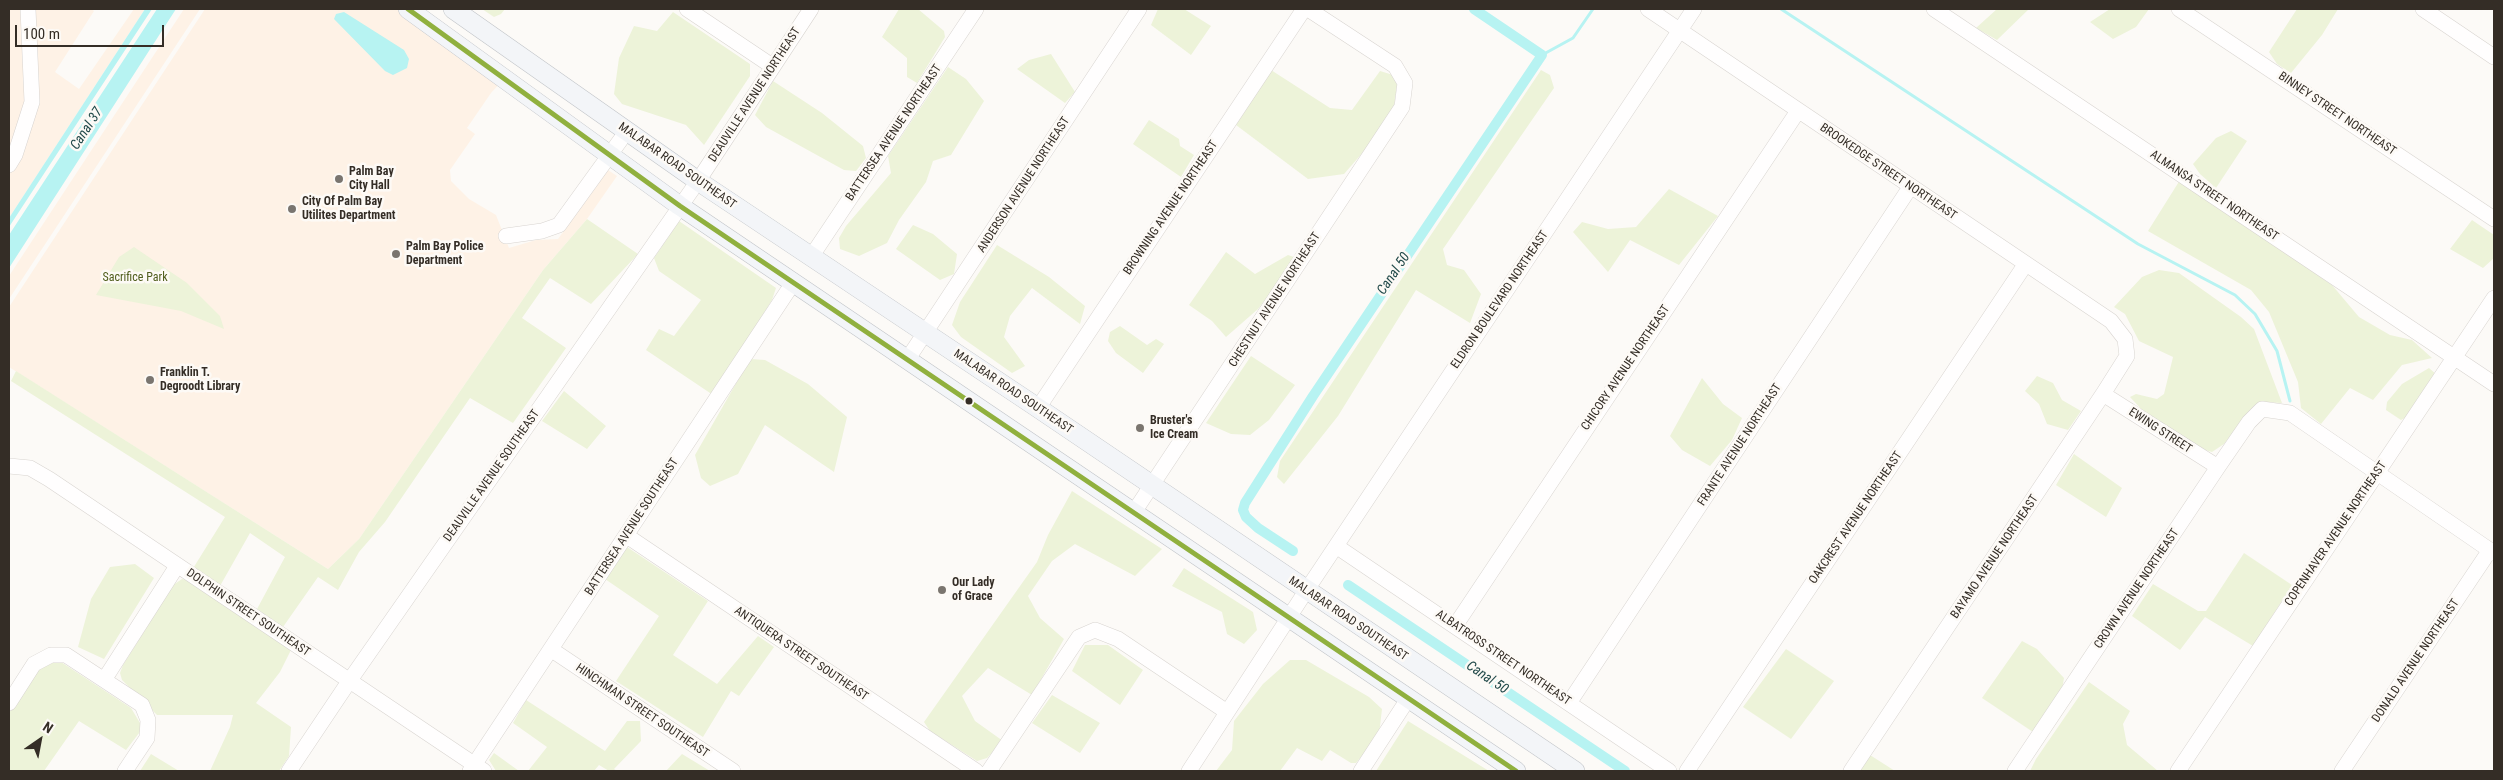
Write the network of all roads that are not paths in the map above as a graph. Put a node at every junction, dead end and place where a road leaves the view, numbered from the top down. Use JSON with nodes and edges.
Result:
{"nodes":[{"id":1,"x":28,"y":9,"type":"edge"},
{"id":2,"x":408,"y":9,"type":"edge"},
{"id":3,"x":453,"y":9,"type":"edge"},
{"id":4,"x":687,"y":9,"type":"edge"},
{"id":5,"x":812,"y":9,"type":"edge"},
{"id":6,"x":976,"y":9,"type":"edge"},
{"id":7,"x":1139,"y":9,"type":"edge"},
{"id":8,"x":1304,"y":9,"type":"edge"},
{"id":9,"x":1308,"y":9,"type":"edge"},
{"id":10,"x":1648,"y":9,"type":"edge"},
{"id":11,"x":1694,"y":9,"type":"edge"},
{"id":12,"x":1934,"y":9,"type":"edge"},
{"id":13,"x":2179,"y":9,"type":"edge"},
{"id":14,"x":2423,"y":9,"type":"edge"},
{"id":15,"x":1680,"y":30,"type":"junction"},
{"id":16,"x":2494,"y":56,"type":"edge"},
{"id":17,"x":772,"y":66,"type":"junction"},
{"id":18,"x":1798,"y":111,"type":"junction"},
{"id":19,"x":626,"y":131,"type":"junction"},
{"id":20,"x":608,"y":156,"type":"junction"},
{"id":21,"x":9,"y":165,"type":"edge"},
{"id":22,"x":698,"y":182,"type":"junction"},
{"id":23,"x":1910,"y":186,"type":"junction"},
{"id":24,"x":680,"y":206,"type":"junction"},
{"id":25,"x":2494,"y":220,"type":"edge"},
{"id":26,"x":506,"y":236,"type":"dead end"},
{"id":27,"x":811,"y":257,"type":"junction"},
{"id":28,"x":2025,"y":265,"type":"junction"},
{"id":29,"x":793,"y":283,"type":"junction"},
{"id":30,"x":2494,"y":298,"type":"edge"},
{"id":31,"x":926,"y":334,"type":"junction"},
{"id":32,"x":2125,"y":339,"type":"joint"},
{"id":33,"x":2454,"y":357,"type":"junction"},
{"id":34,"x":907,"y":360,"type":"junction"},
{"id":35,"x":2494,"y":384,"type":"edge"},
{"id":36,"x":2103,"y":394,"type":"junction"},
{"id":37,"x":1038,"y":408,"type":"junction"},
{"id":38,"x":9,"y":466,"type":"edge"},
{"id":39,"x":2218,"y":467,"type":"junction"},
{"id":40,"x":2377,"y":473,"type":"junction"},
{"id":41,"x":1152,"y":485,"type":"junction"},
{"id":42,"x":1134,"y":512,"type":"junction"},
{"id":43,"x":627,"y":536,"type":"junction"},
{"id":44,"x":1336,"y":546,"type":"junction"},
{"id":45,"x":2492,"y":552,"type":"edge"},
{"id":46,"x":177,"y":566,"type":"junction"},
{"id":47,"x":1306,"y":591,"type":"junction"},
{"id":48,"x":1289,"y":617,"type":"junction"},
{"id":49,"x":1455,"y":626,"type":"junction"},
{"id":50,"x":552,"y":650,"type":"junction"},
{"id":51,"x":104,"y":680,"type":"junction"},
{"id":52,"x":350,"y":680,"type":"junction"},
{"id":53,"x":1408,"y":699,"type":"junction"},
{"id":54,"x":9,"y":702,"type":"edge"},
{"id":55,"x":1569,"y":703,"type":"junction"},
{"id":56,"x":1227,"y":712,"type":"junction"},
{"id":57,"x":476,"y":769,"type":"edge"},
{"id":58,"x":1572,"y":770,"type":"edge"},
{"id":59,"x":125,"y":771,"type":"edge"},
{"id":60,"x":289,"y":771,"type":"edge"},
{"id":61,"x":733,"y":771,"type":"edge"},
{"id":62,"x":976,"y":771,"type":"edge"},
{"id":63,"x":989,"y":771,"type":"edge"},
{"id":64,"x":1188,"y":771,"type":"edge"},
{"id":65,"x":1361,"y":771,"type":"edge"},
{"id":66,"x":1516,"y":771,"type":"edge"},
{"id":67,"x":1668,"y":771,"type":"edge"},
{"id":68,"x":1687,"y":771,"type":"edge"},
{"id":69,"x":1851,"y":771,"type":"edge"},
{"id":70,"x":2015,"y":771,"type":"edge"},
{"id":71,"x":2178,"y":771,"type":"edge"},
{"id":72,"x":2342,"y":771,"type":"edge"}],
"edges":[{"from":1,"to":21,"type":"street"},
{"from":2,"to":20,"type":"main road"},
{"from":3,"to":19,"type":"main road","name":"MALABAR ROAD SOUTHEAST"},
{"from":4,"to":17,"type":"street"},
{"from":5,"to":17,"type":"street","name":"DEAUVILLE AVENUE NORTHEAST"},
{"from":6,"to":27,"type":"street","name":"BATTERSEA AVENUE NORTHEAST"},
{"from":7,"to":31,"type":"street","name":"ANDERSON AVENUE NORTHEAST"},
{"from":8,"to":37,"type":"street","name":"BROWNING AVENUE NORTHEAST"},
{"from":9,"to":41,"type":"street","name":"CHESTNUT AVENUE NORTHEAST"},
{"from":10,"to":15,"type":"street","name":"BROOKEDGE STREET NORTHEAST"},
{"from":11,"to":15,"type":"street","name":"ELDRON BOULEVARD NORTHEAST"},
{"from":12,"to":33,"type":"street","name":"ALMANSA STREET NORTHEAST"},
{"from":13,"to":25,"type":"street","name":"BINNEY STREET NORTHEAST"},
{"from":14,"to":16,"type":"street"},
{"from":15,"to":18,"type":"street","name":"BROOKEDGE STREET NORTHEAST"},
{"from":15,"to":44,"type":"street","name":"ELDRON BOULEVARD NORTHEAST"},
{"from":17,"to":22,"type":"street","name":"DEAUVILLE AVENUE NORTHEAST"},
{"from":18,"to":23,"type":"street","name":"BROOKEDGE STREET NORTHEAST"},
{"from":18,"to":49,"type":"street","name":"CHICORY AVENUE NORTHEAST"},
{"from":19,"to":20,"type":"street"},
{"from":19,"to":22,"type":"main road","name":"MALABAR ROAD SOUTHEAST"},
{"from":20,"to":24,"type":"main road"},
{"from":20,"to":26,"type":"street"},
{"from":22,"to":24,"type":"street","name":"DEAUVILLE AVENUE SOUTHEAST"},
{"from":22,"to":27,"type":"main road","name":"MALABAR ROAD SOUTHEAST"},
{"from":23,"to":28,"type":"street","name":"BROOKEDGE STREET NORTHEAST"},
{"from":23,"to":55,"type":"street","name":"FRANTE AVENUE NORTHEAST"},
{"from":24,"to":29,"type":"main road"},
{"from":24,"to":52,"type":"street","name":"DEAUVILLE AVENUE SOUTHEAST"},
{"from":27,"to":31,"type":"main road","name":"MALABAR ROAD SOUTHEAST"},
{"from":28,"to":32,"type":"street","name":"BROOKEDGE STREET NORTHEAST"},
{"from":28,"to":68,"type":"street","name":"OAKCREST AVENUE NORTHEAST"},
{"from":29,"to":34,"type":"main road"},
{"from":29,"to":43,"type":"street","name":"BATTERSEA AVENUE SOUTHEAST"},
{"from":30,"to":33,"type":"street","name":"COPENHAVER AVENUE NORTHEAST"},
{"from":31,"to":34,"type":"street","name":"ANDERSON AVENUE NORTHEAST"},
{"from":31,"to":37,"type":"main road","name":"MALABAR ROAD SOUTHEAST"},
{"from":32,"to":36,"type":"street","name":"BAYAMO AVENUE NORTHEAST"},
{"from":33,"to":35,"type":"street","name":"ALMANSA STREET NORTHEAST"},
{"from":33,"to":40,"type":"street","name":"COPENHAVER AVENUE NORTHEAST"},
{"from":34,"to":42,"type":"main road"},
{"from":36,"to":39,"type":"street","name":"EWING STREET"},
{"from":36,"to":69,"type":"street","name":"BAYAMO AVENUE NORTHEAST"},
{"from":37,"to":41,"type":"main road","name":"MALABAR ROAD SOUTHEAST"},
{"from":38,"to":46,"type":"street","name":"DOLPHIN STREET SOUTHEAST"},
{"from":39,"to":40,"type":"street","name":"CROWN AVENUE NORTHEAST"},
{"from":39,"to":70,"type":"street","name":"CROWN AVENUE NORTHEAST"},
{"from":40,"to":45,"type":"street"},
{"from":40,"to":71,"type":"street","name":"COPENHAVER AVENUE NORTHEAST"},
{"from":41,"to":42,"type":"street","name":"CHESTNUT AVENUE NORTHEAST"},
{"from":41,"to":47,"type":"main road","name":"MALABAR ROAD SOUTHEAST"},
{"from":42,"to":48,"type":"main road"},
{"from":43,"to":50,"type":"street","name":"BATTERSEA AVENUE SOUTHEAST"},
{"from":43,"to":62,"type":"street","name":"ANTIQUERA STREET SOUTHEAST"},
{"from":44,"to":47,"type":"street","name":"ELDRON BOULEVARD NORTHEAST"},
{"from":44,"to":49,"type":"street","name":"ALBATROSS STREET NORTHEAST"},
{"from":45,"to":72,"type":"street","name":"DONALD AVENUE NORTHEAST"},
{"from":46,"to":51,"type":"street"},
{"from":46,"to":52,"type":"street","name":"DOLPHIN STREET SOUTHEAST"},
{"from":47,"to":48,"type":"street","name":"ELDRON BOULEVARD NORTHEAST"},
{"from":47,"to":58,"type":"main road","name":"MALABAR ROAD SOUTHEAST"},
{"from":48,"to":53,"type":"main road"},
{"from":48,"to":56,"type":"street","name":"ELDRON BOULEVARD NORTHEAST"},
{"from":49,"to":55,"type":"street","name":"ALBATROSS STREET NORTHEAST"},
{"from":50,"to":57,"type":"street","name":"BATTERSEA AVENUE SOUTHEAST"},
{"from":50,"to":61,"type":"street","name":"HINCHMAN STREET SOUTHEAST"},
{"from":51,"to":54,"type":"street"},
{"from":51,"to":59,"type":"street"},
{"from":52,"to":57,"type":"street","name":"DOLPHIN STREET SOUTHEAST"},
{"from":52,"to":60,"type":"street","name":"DEAUVILLE AVENUE SOUTHEAST"},
{"from":53,"to":65,"type":"street"},
{"from":53,"to":66,"type":"main road"},
{"from":55,"to":67,"type":"street","name":"ALBATROSS STREET NORTHEAST"},
{"from":56,"to":63,"type":"street"},
{"from":56,"to":64,"type":"street","name":"ELDRON BOULEVARD NORTHEAST"}]}
